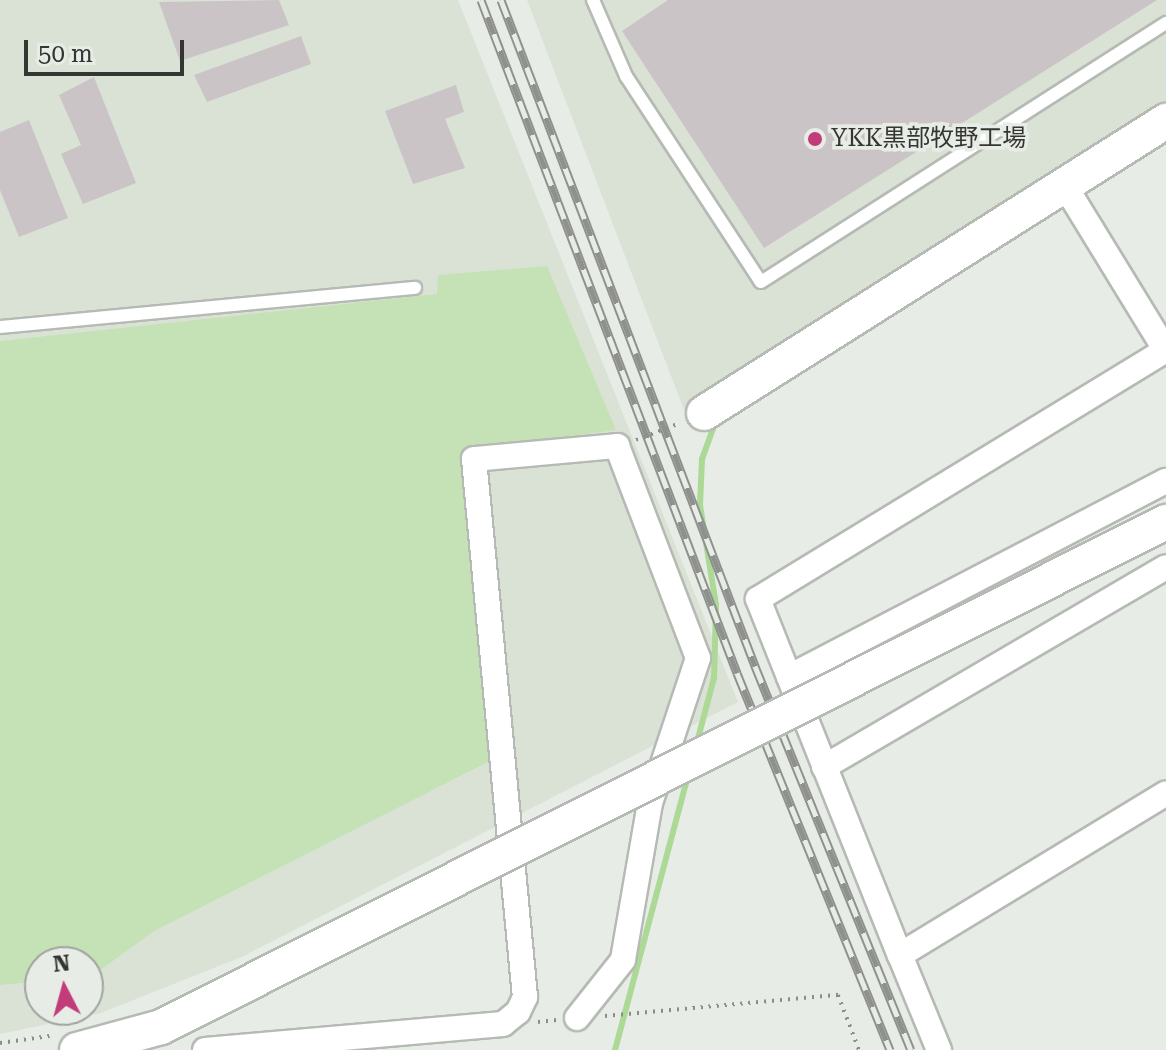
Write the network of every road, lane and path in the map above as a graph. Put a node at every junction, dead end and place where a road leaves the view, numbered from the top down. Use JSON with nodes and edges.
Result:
{"nodes":[{"id":1,"x":593,"y":0,"type":"edge"},
{"id":2,"x":1166,"y":23,"type":"edge"},
{"id":3,"x":1166,"y":121,"type":"edge"},
{"id":4,"x":1065,"y":186,"type":"junction"},
{"id":5,"x":415,"y":288,"type":"dead end"},
{"id":6,"x":0,"y":327,"type":"edge"},
{"id":7,"x":1166,"y":350,"type":"edge"},
{"id":8,"x":704,"y":413,"type":"joint"},
{"id":9,"x":617,"y":446,"type":"junction"},
{"id":10,"x":1166,"y":481,"type":"edge"},
{"id":11,"x":1166,"y":522,"type":"edge"},
{"id":12,"x":1166,"y":567,"type":"edge"},
{"id":13,"x":789,"y":677,"type":"junction"},
{"id":14,"x":824,"y":767,"type":"junction"},
{"id":15,"x":1166,"y":793,"type":"edge"},
{"id":16,"x":900,"y":955,"type":"junction"},
{"id":17,"x":518,"y":1012,"type":"junction"},
{"id":18,"x":577,"y":1018,"type":"junction"},
{"id":19,"x":0,"y":1043,"type":"edge"},
{"id":20,"x":63,"y":1043,"type":"edge"},
{"id":21,"x":205,"y":1050,"type":"edge"},
{"id":22,"x":859,"y":1050,"type":"edge"},
{"id":23,"x":939,"y":1050,"type":"edge"}],
"edges":[{"from":1,"to":2,"type":"lane"},
{"from":3,"to":4,"type":"street"},
{"from":4,"to":7,"type":"street"},
{"from":4,"to":8,"type":"street"},
{"from":5,"to":6,"type":"lane"},
{"from":7,"to":13,"type":"street"},
{"from":8,"to":9,"type":"path"},
{"from":9,"to":17,"type":"street"},
{"from":9,"to":18,"type":"street"},
{"from":10,"to":13,"type":"street"},
{"from":11,"to":20,"type":"street","bridge":true},
{"from":12,"to":14,"type":"street"},
{"from":13,"to":14,"type":"street"},
{"from":14,"to":16,"type":"street"},
{"from":15,"to":16,"type":"street"},
{"from":16,"to":23,"type":"street"},
{"from":17,"to":18,"type":"path"},
{"from":17,"to":21,"type":"street"},
{"from":18,"to":22,"type":"path"},
{"from":19,"to":20,"type":"path"}]}
